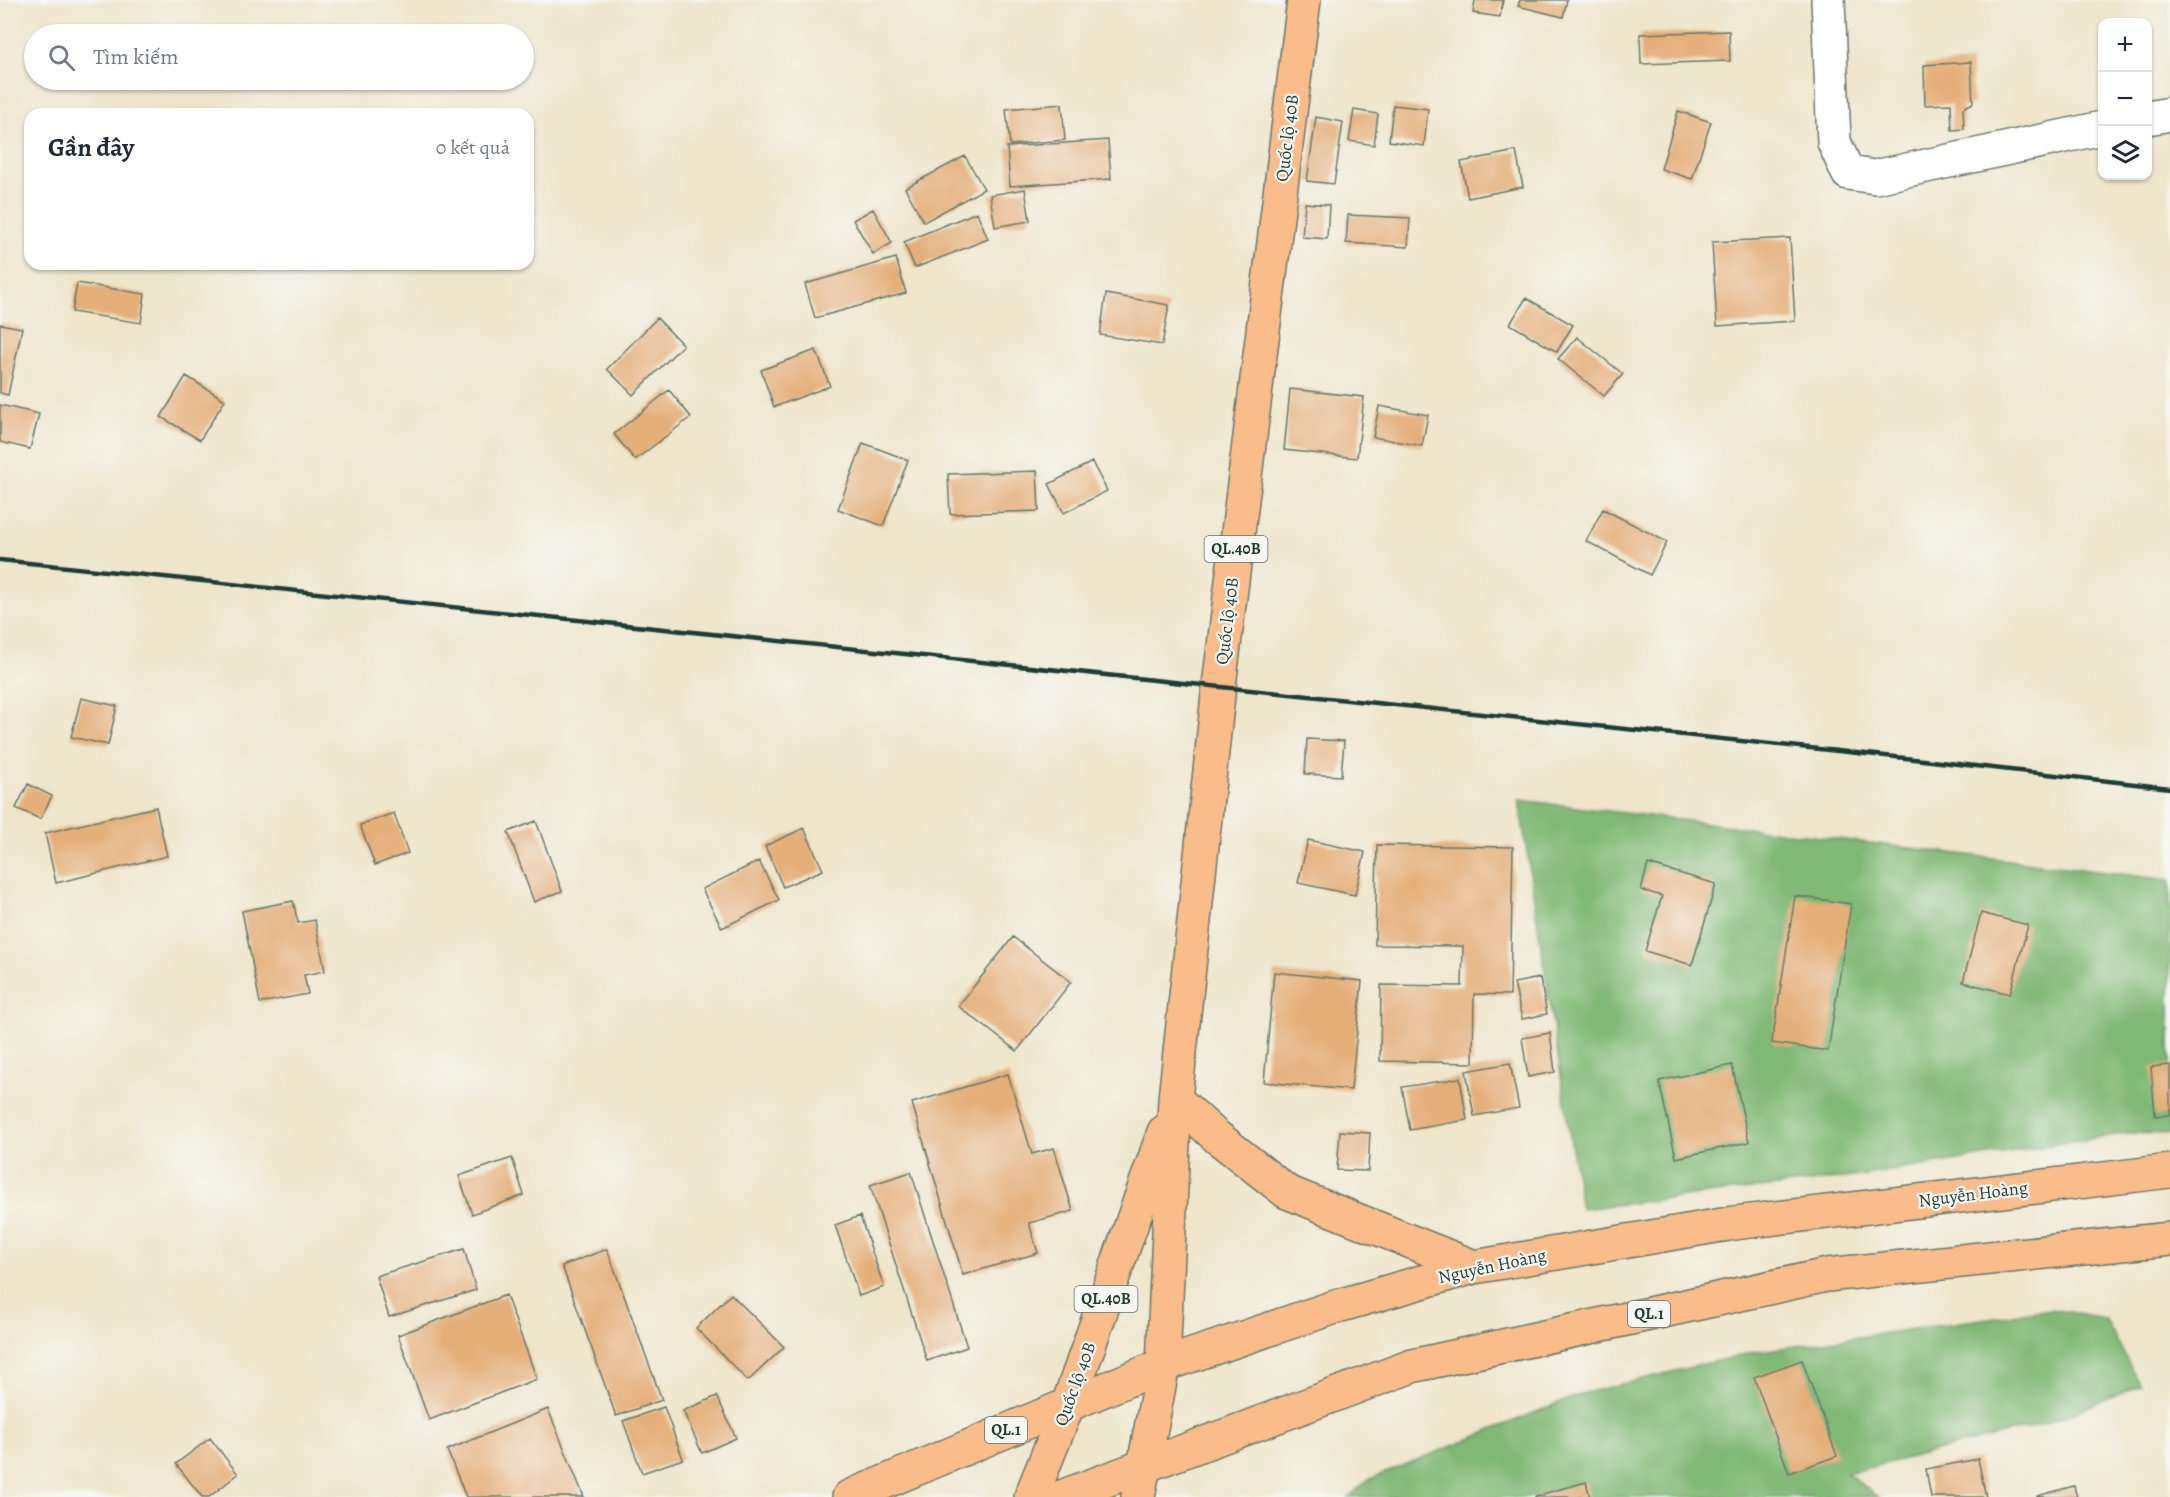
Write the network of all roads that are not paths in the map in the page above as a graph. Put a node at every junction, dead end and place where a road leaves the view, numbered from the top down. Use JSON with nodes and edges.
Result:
{"nodes":[{"id":1,"x":1304,"y":0,"type":"edge"},
{"id":2,"x":1828,"y":0,"type":"edge"},
{"id":3,"x":2170,"y":114,"type":"edge"},
{"id":4,"x":2152,"y":117,"type":"edge"},
{"id":5,"x":2098,"y":129,"type":"edge"},
{"id":6,"x":1175,"y":1099,"type":"junction"},
{"id":7,"x":2170,"y":1171,"type":"edge"},
{"id":8,"x":2170,"y":1239,"type":"edge"},
{"id":9,"x":1474,"y":1267,"type":"junction"},
{"id":10,"x":1163,"y":1365,"type":"junction"},
{"id":11,"x":1069,"y":1402,"type":"junction"},
{"id":12,"x":1142,"y":1482,"type":"edge"},
{"id":13,"x":849,"y":1497,"type":"edge"},
{"id":14,"x":1031,"y":1497,"type":"edge"},
{"id":15,"x":1061,"y":1497,"type":"edge"}],
"edges":[{"from":1,"to":6,"type":"highway","name":"Quốc lộ 40B","number":"QL.40B"},
{"from":2,"to":5,"type":"street"},
{"from":3,"to":4,"type":"street"},
{"from":6,"to":9,"type":"highway"},
{"from":6,"to":10,"type":"highway","name":"Quốc lộ 40B","number":"QL.40B"},
{"from":6,"to":11,"type":"highway","name":"Quốc lộ 40B","number":"QL.40B"},
{"from":7,"to":9,"type":"highway","name":"Nguyễn Hoàng","number":"QL.1"},
{"from":8,"to":12,"type":"highway","number":"QL.1"},
{"from":9,"to":10,"type":"highway","name":"Nguyễn Hoàng","number":"QL.1"},
{"from":10,"to":11,"type":"highway","name":"Nguyễn Hoàng","number":"QL.1"},
{"from":10,"to":12,"type":"highway","name":"Quốc lộ 40B"},
{"from":11,"to":13,"type":"highway","name":"Nguyễn Hoàng","number":"QL.1"},
{"from":11,"to":14,"type":"highway","name":"Quốc lộ 40B","number":"QL.40B"},
{"from":12,"to":15,"type":"highway","number":"QL.1"}]}
